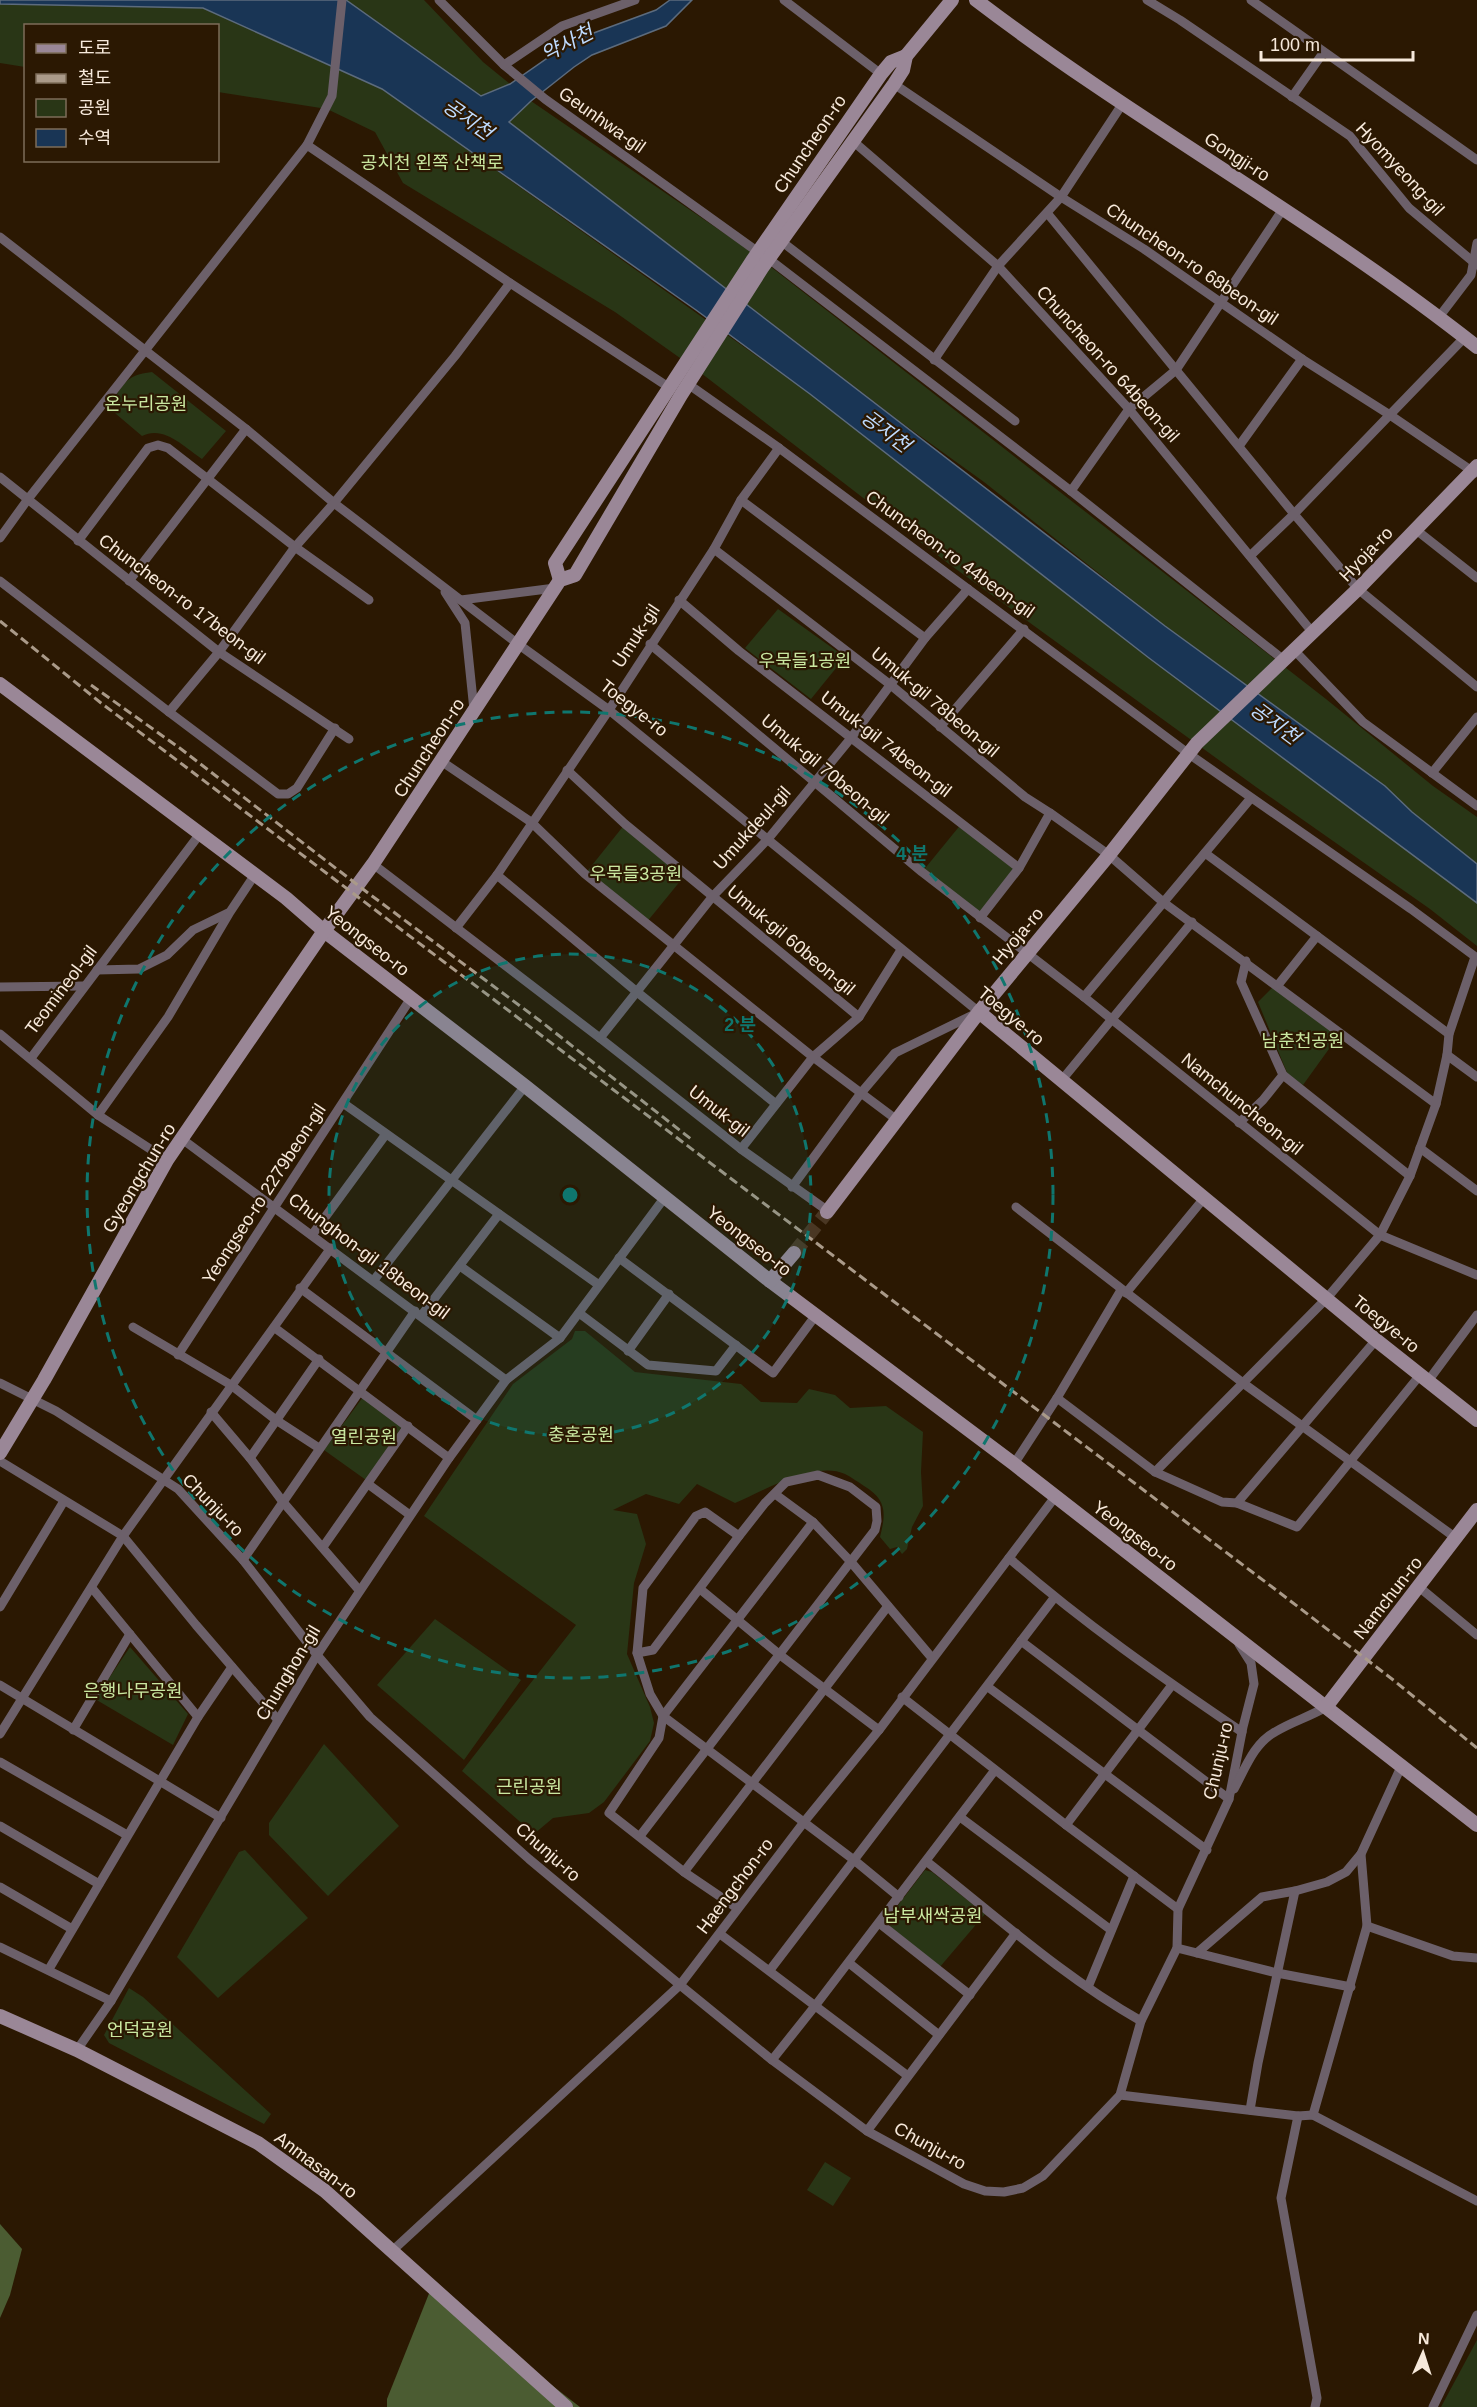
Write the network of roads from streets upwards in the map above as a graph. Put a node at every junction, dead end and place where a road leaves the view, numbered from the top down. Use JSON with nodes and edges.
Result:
{"nodes":[{"id":1,"x":342,"y":0,"type":"edge"},
{"id":2,"x":439,"y":0,"type":"edge"},
{"id":3,"x":635,"y":0,"type":"edge"},
{"id":4,"x":784,"y":0,"type":"edge"},
{"id":5,"x":952,"y":0,"type":"edge"},
{"id":6,"x":976,"y":0,"type":"edge"},
{"id":7,"x":1147,"y":0,"type":"edge"},
{"id":8,"x":1251,"y":0,"type":"edge"},
{"id":9,"x":1162,"y":4,"type":"edge"},
{"id":10,"x":1323,"y":53,"type":"junction"},
{"id":11,"x":906,"y":56,"type":"junction"},
{"id":12,"x":507,"y":68,"type":"junction"},
{"id":13,"x":881,"y":74,"type":"junction"},
{"id":14,"x":894,"y":84,"type":"junction"},
{"id":15,"x":1292,"y":97,"type":"junction"},
{"id":16,"x":1123,"y":103,"type":"junction"},
{"id":17,"x":854,"y":142,"type":"junction"},
{"id":18,"x":307,"y":144,"type":"junction"},
{"id":19,"x":1477,"y":160,"type":"edge"},
{"id":20,"x":1060,"y":197,"type":"junction"},
{"id":21,"x":1283,"y":209,"type":"junction"},
{"id":22,"x":1048,"y":214,"type":"junction"},
{"id":23,"x":0,"y":237,"type":"edge"},
{"id":24,"x":781,"y":242,"type":"junction"},
{"id":25,"x":1477,"y":243,"type":"edge"},
{"id":26,"x":760,"y":260,"type":"junction"},
{"id":27,"x":1476,"y":264,"type":"edge"},
{"id":28,"x":998,"y":266,"type":"junction"},
{"id":29,"x":510,"y":283,"type":"junction"},
{"id":30,"x":1220,"y":303,"type":"junction"},
{"id":31,"x":1439,"y":317,"type":"junction"},
{"id":32,"x":1465,"y":337,"type":"junction"},
{"id":33,"x":1477,"y":347,"type":"edge"},
{"id":34,"x":146,"y":350,"type":"junction"},
{"id":35,"x":1302,"y":359,"type":"junction"},
{"id":36,"x":934,"y":360,"type":"junction"},
{"id":37,"x":692,"y":367,"type":"junction"},
{"id":38,"x":1176,"y":370,"type":"junction"},
{"id":39,"x":688,"y":384,"type":"junction"},
{"id":40,"x":670,"y":388,"type":"junction"},
{"id":41,"x":1129,"y":409,"type":"junction"},
{"id":42,"x":1390,"y":414,"type":"junction"},
{"id":43,"x":1015,"y":421,"type":"dead end"},
{"id":44,"x":246,"y":429,"type":"junction"},
{"id":45,"x":1239,"y":446,"type":"junction"},
{"id":46,"x":779,"y":448,"type":"junction"},
{"id":47,"x":1475,"y":470,"type":"edge"},
{"id":48,"x":0,"y":477,"type":"edge"},
{"id":49,"x":208,"y":479,"type":"junction"},
{"id":50,"x":1071,"y":491,"type":"junction"},
{"id":51,"x":28,"y":499,"type":"junction"},
{"id":52,"x":741,"y":500,"type":"junction"},
{"id":53,"x":334,"y":502,"type":"junction"},
{"id":54,"x":1294,"y":514,"type":"junction"},
{"id":55,"x":1415,"y":529,"type":"junction"},
{"id":56,"x":0,"y":538,"type":"edge"},
{"id":57,"x":78,"y":541,"type":"junction"},
{"id":58,"x":295,"y":547,"type":"junction"},
{"id":59,"x":714,"y":549,"type":"junction"},
{"id":60,"x":1250,"y":556,"type":"junction"},
{"id":61,"x":1477,"y":578,"type":"edge"},
{"id":62,"x":0,"y":581,"type":"edge"},
{"id":63,"x":129,"y":582,"type":"junction"},
{"id":64,"x":439,"y":583,"type":"junction"},
{"id":65,"x":557,"y":584,"type":"junction"},
{"id":66,"x":968,"y":589,"type":"junction"},
{"id":67,"x":1358,"y":589,"type":"junction"},
{"id":68,"x":369,"y":600,"type":"dead end"},
{"id":69,"x":461,"y":600,"type":"junction"},
{"id":70,"x":679,"y":600,"type":"junction"},
{"id":71,"x":1024,"y":629,"type":"junction"},
{"id":72,"x":1313,"y":633,"type":"junction"},
{"id":73,"x":925,"y":638,"type":"junction"},
{"id":74,"x":518,"y":644,"type":"junction"},
{"id":75,"x":650,"y":644,"type":"junction"},
{"id":76,"x":1295,"y":651,"type":"junction"},
{"id":77,"x":219,"y":652,"type":"junction"},
{"id":78,"x":1282,"y":663,"type":"junction"},
{"id":79,"x":0,"y":684,"type":"edge"},
{"id":80,"x":892,"y":686,"type":"junction"},
{"id":81,"x":1477,"y":687,"type":"edge"},
{"id":82,"x":609,"y":710,"type":"junction"},
{"id":83,"x":474,"y":711,"type":"junction"},
{"id":84,"x":169,"y":712,"type":"junction"},
{"id":85,"x":1477,"y":717,"type":"edge"},
{"id":86,"x":940,"y":727,"type":"junction"},
{"id":87,"x":335,"y":728,"type":"junction"},
{"id":88,"x":851,"y":738,"type":"junction"},
{"id":89,"x":349,"y":739,"type":"dead end"},
{"id":90,"x":1193,"y":748,"type":"junction"},
{"id":91,"x":441,"y":761,"type":"junction"},
{"id":92,"x":567,"y":770,"type":"junction"},
{"id":93,"x":1432,"y":773,"type":"junction"},
{"id":94,"x":815,"y":781,"type":"junction"},
{"id":95,"x":1251,"y":798,"type":"junction"},
{"id":96,"x":1477,"y":806,"type":"edge"},
{"id":97,"x":1050,"y":813,"type":"junction"},
{"id":98,"x":531,"y":822,"type":"junction"},
{"id":99,"x":199,"y":835,"type":"junction"},
{"id":100,"x":768,"y":839,"type":"junction"},
{"id":101,"x":1205,"y":853,"type":"junction"},
{"id":102,"x":1109,"y":855,"type":"junction"},
{"id":103,"x":373,"y":864,"type":"junction"},
{"id":104,"x":1019,"y":868,"type":"junction"},
{"id":105,"x":497,"y":875,"type":"junction"},
{"id":106,"x":254,"y":876,"type":"junction"},
{"id":107,"x":713,"y":896,"type":"junction"},
{"id":108,"x":1163,"y":902,"type":"junction"},
{"id":109,"x":230,"y":912,"type":"junction"},
{"id":110,"x":980,"y":918,"type":"junction"},
{"id":111,"x":1192,"y":922,"type":"junction"},
{"id":112,"x":456,"y":928,"type":"junction"},
{"id":113,"x":324,"y":931,"type":"junction"},
{"id":114,"x":1317,"y":936,"type":"junction"},
{"id":115,"x":673,"y":945,"type":"junction"},
{"id":116,"x":901,"y":950,"type":"junction"},
{"id":117,"x":1027,"y":954,"type":"junction"},
{"id":118,"x":1476,"y":958,"type":"edge"},
{"id":119,"x":1246,"y":961,"type":"junction"},
{"id":120,"x":97,"y":969,"type":"junction"},
{"id":121,"x":1278,"y":985,"type":"junction"},
{"id":122,"x":84,"y":986,"type":"junction"},
{"id":123,"x":0,"y":987,"type":"edge"},
{"id":124,"x":637,"y":992,"type":"junction"},
{"id":125,"x":1084,"y":997,"type":"junction"},
{"id":126,"x":411,"y":998,"type":"junction"},
{"id":127,"x":979,"y":1012,"type":"junction"},
{"id":128,"x":859,"y":1017,"type":"junction"},
{"id":129,"x":1111,"y":1019,"type":"junction"},
{"id":130,"x":0,"y":1034,"type":"edge"},
{"id":131,"x":1449,"y":1034,"type":"junction"},
{"id":132,"x":600,"y":1038,"type":"junction"},
{"id":133,"x":1448,"y":1055,"type":"junction"},
{"id":134,"x":813,"y":1057,"type":"junction"},
{"id":135,"x":31,"y":1058,"type":"junction"},
{"id":136,"x":1283,"y":1075,"type":"junction"},
{"id":137,"x":1477,"y":1077,"type":"edge"},
{"id":138,"x":1061,"y":1081,"type":"junction"},
{"id":139,"x":525,"y":1086,"type":"junction"},
{"id":140,"x":861,"y":1093,"type":"junction"},
{"id":141,"x":343,"y":1103,"type":"junction"},
{"id":142,"x":776,"y":1104,"type":"junction"},
{"id":143,"x":1436,"y":1104,"type":"junction"},
{"id":144,"x":98,"y":1115,"type":"junction"},
{"id":145,"x":897,"y":1120,"type":"junction"},
{"id":146,"x":1239,"y":1123,"type":"junction"},
{"id":147,"x":386,"y":1134,"type":"junction"},
{"id":148,"x":182,"y":1139,"type":"junction"},
{"id":149,"x":1420,"y":1148,"type":"junction"},
{"id":150,"x":741,"y":1149,"type":"junction"},
{"id":151,"x":167,"y":1160,"type":"junction"},
{"id":152,"x":1410,"y":1176,"type":"junction"},
{"id":153,"x":453,"y":1180,"type":"junction"},
{"id":154,"x":792,"y":1187,"type":"junction"},
{"id":155,"x":1477,"y":1191,"type":"edge"},
{"id":156,"x":665,"y":1197,"type":"junction"},
{"id":157,"x":1205,"y":1197,"type":"junction"},
{"id":158,"x":1016,"y":1207,"type":"dead end"},
{"id":159,"x":275,"y":1208,"type":"junction"},
{"id":160,"x":827,"y":1212,"type":"joint"},
{"id":161,"x":499,"y":1214,"type":"junction"},
{"id":162,"x":312,"y":1235,"type":"junction"},
{"id":163,"x":1380,"y":1235,"type":"junction"},
{"id":164,"x":331,"y":1248,"type":"junction"},
{"id":165,"x":794,"y":1253,"type":"tunnel mouth"},
{"id":166,"x":619,"y":1258,"type":"junction"},
{"id":167,"x":460,"y":1266,"type":"junction"},
{"id":168,"x":1477,"y":1275,"type":"edge"},
{"id":169,"x":374,"y":1280,"type":"junction"},
{"id":170,"x":770,"y":1281,"type":"junction"},
{"id":171,"x":599,"y":1285,"type":"junction"},
{"id":172,"x":300,"y":1288,"type":"junction"},
{"id":173,"x":1124,"y":1292,"type":"junction"},
{"id":174,"x":669,"y":1294,"type":"junction"},
{"id":175,"x":1326,"y":1298,"type":"junction"},
{"id":176,"x":418,"y":1313,"type":"junction"},
{"id":177,"x":579,"y":1313,"type":"junction"},
{"id":178,"x":816,"y":1315,"type":"junction"},
{"id":179,"x":1477,"y":1316,"type":"edge"},
{"id":180,"x":133,"y":1327,"type":"dead end"},
{"id":181,"x":275,"y":1328,"type":"junction"},
{"id":182,"x":560,"y":1338,"type":"junction"},
{"id":183,"x":1376,"y":1340,"type":"junction"},
{"id":184,"x":736,"y":1345,"type":"junction"},
{"id":185,"x":628,"y":1351,"type":"junction"},
{"id":186,"x":385,"y":1352,"type":"junction"},
{"id":187,"x":178,"y":1355,"type":"junction"},
{"id":188,"x":319,"y":1359,"type":"junction"},
{"id":189,"x":1424,"y":1378,"type":"junction"},
{"id":190,"x":506,"y":1380,"type":"junction"},
{"id":191,"x":0,"y":1383,"type":"edge"},
{"id":192,"x":1243,"y":1383,"type":"junction"},
{"id":193,"x":231,"y":1385,"type":"junction"},
{"id":194,"x":359,"y":1392,"type":"junction"},
{"id":195,"x":31,"y":1398,"type":"junction"},
{"id":196,"x":1057,"y":1398,"type":"junction"},
{"id":197,"x":211,"y":1412,"type":"junction"},
{"id":198,"x":276,"y":1420,"type":"junction"},
{"id":199,"x":477,"y":1420,"type":"junction"},
{"id":200,"x":1477,"y":1420,"type":"edge"},
{"id":201,"x":408,"y":1426,"type":"junction"},
{"id":202,"x":1303,"y":1427,"type":"junction"},
{"id":203,"x":319,"y":1448,"type":"junction"},
{"id":204,"x":0,"y":1453,"type":"edge"},
{"id":205,"x":250,"y":1458,"type":"junction"},
{"id":206,"x":449,"y":1458,"type":"junction"},
{"id":207,"x":1350,"y":1460,"type":"junction"},
{"id":208,"x":0,"y":1461,"type":"edge"},
{"id":209,"x":1014,"y":1464,"type":"junction"},
{"id":210,"x":1155,"y":1472,"type":"junction"},
{"id":211,"x":165,"y":1479,"type":"junction"},
{"id":212,"x":368,"y":1484,"type":"junction"},
{"id":213,"x":775,"y":1494,"type":"junction"},
{"id":214,"x":1055,"y":1497,"type":"junction"},
{"id":215,"x":64,"y":1501,"type":"junction"},
{"id":216,"x":283,"y":1502,"type":"junction"},
{"id":217,"x":1237,"y":1503,"type":"junction"},
{"id":218,"x":1477,"y":1510,"type":"edge"},
{"id":219,"x":410,"y":1515,"type":"junction"},
{"id":220,"x":813,"y":1522,"type":"junction"},
{"id":221,"x":123,"y":1536,"type":"junction"},
{"id":222,"x":739,"y":1536,"type":"junction"},
{"id":223,"x":1456,"y":1538,"type":"junction"},
{"id":224,"x":323,"y":1547,"type":"junction"},
{"id":225,"x":1009,"y":1558,"type":"junction"},
{"id":226,"x":243,"y":1560,"type":"junction"},
{"id":227,"x":851,"y":1562,"type":"junction"},
{"id":228,"x":1419,"y":1587,"type":"junction"},
{"id":229,"x":92,"y":1588,"type":"junction"},
{"id":230,"x":700,"y":1589,"type":"junction"},
{"id":231,"x":359,"y":1590,"type":"junction"},
{"id":232,"x":1054,"y":1598,"type":"junction"},
{"id":233,"x":888,"y":1606,"type":"junction"},
{"id":234,"x":0,"y":1607,"type":"edge"},
{"id":235,"x":736,"y":1620,"type":"junction"},
{"id":236,"x":130,"y":1634,"type":"junction"},
{"id":237,"x":1477,"y":1635,"type":"edge"},
{"id":238,"x":1233,"y":1636,"type":"junction"},
{"id":239,"x":1021,"y":1641,"type":"junction"},
{"id":240,"x":637,"y":1653,"type":"junction"},
{"id":241,"x":317,"y":1655,"type":"junction"},
{"id":242,"x":780,"y":1655,"type":"junction"},
{"id":243,"x":932,"y":1658,"type":"junction"},
{"id":244,"x":232,"y":1666,"type":"junction"},
{"id":245,"x":0,"y":1685,"type":"edge"},
{"id":246,"x":1172,"y":1685,"type":"junction"},
{"id":247,"x":825,"y":1687,"type":"junction"},
{"id":248,"x":988,"y":1687,"type":"junction"},
{"id":249,"x":902,"y":1697,"type":"junction"},
{"id":250,"x":22,"y":1698,"type":"junction"},
{"id":251,"x":1326,"y":1707,"type":"junction"},
{"id":252,"x":663,"y":1716,"type":"junction"},
{"id":253,"x":198,"y":1717,"type":"junction"},
{"id":254,"x":278,"y":1720,"type":"junction"},
{"id":255,"x":879,"y":1730,"type":"junction"},
{"id":256,"x":1138,"y":1730,"type":"junction"},
{"id":257,"x":73,"y":1731,"type":"junction"},
{"id":258,"x":1242,"y":1732,"type":"junction"},
{"id":259,"x":0,"y":1734,"type":"edge"},
{"id":260,"x":952,"y":1735,"type":"junction"},
{"id":261,"x":709,"y":1749,"type":"junction"},
{"id":262,"x":0,"y":1762,"type":"edge"},
{"id":263,"x":1401,"y":1767,"type":"junction"},
{"id":264,"x":995,"y":1770,"type":"junction"},
{"id":265,"x":1105,"y":1774,"type":"junction"},
{"id":266,"x":159,"y":1782,"type":"junction"},
{"id":267,"x":752,"y":1782,"type":"junction"},
{"id":268,"x":1229,"y":1799,"type":"junction"},
{"id":269,"x":960,"y":1816,"type":"junction"},
{"id":270,"x":221,"y":1818,"type":"junction"},
{"id":271,"x":804,"y":1822,"type":"junction"},
{"id":272,"x":1066,"y":1825,"type":"junction"},
{"id":273,"x":1477,"y":1825,"type":"edge"},
{"id":274,"x":0,"y":1826,"type":"edge"},
{"id":275,"x":127,"y":1835,"type":"junction"},
{"id":276,"x":640,"y":1836,"type":"junction"},
{"id":277,"x":1208,"y":1850,"type":"junction"},
{"id":278,"x":1360,"y":1854,"type":"junction"},
{"id":279,"x":854,"y":1860,"type":"junction"},
{"id":280,"x":926,"y":1861,"type":"junction"},
{"id":281,"x":684,"y":1872,"type":"junction"},
{"id":282,"x":1134,"y":1876,"type":"junction"},
{"id":283,"x":99,"y":1884,"type":"junction"},
{"id":284,"x":0,"y":1887,"type":"edge"},
{"id":285,"x":1295,"y":1892,"type":"junction"},
{"id":286,"x":899,"y":1897,"type":"junction"},
{"id":287,"x":737,"y":1908,"type":"junction"},
{"id":288,"x":1178,"y":1909,"type":"junction"},
{"id":289,"x":879,"y":1923,"type":"junction"},
{"id":290,"x":1367,"y":1926,"type":"junction"},
{"id":291,"x":72,"y":1929,"type":"junction"},
{"id":292,"x":1111,"y":1930,"type":"junction"},
{"id":293,"x":1016,"y":1933,"type":"junction"},
{"id":294,"x":720,"y":1934,"type":"junction"},
{"id":295,"x":0,"y":1947,"type":"edge"},
{"id":296,"x":1177,"y":1948,"type":"junction"},
{"id":297,"x":1197,"y":1953,"type":"junction"},
{"id":298,"x":1477,"y":1958,"type":"edge"},
{"id":299,"x":849,"y":1963,"type":"junction"},
{"id":300,"x":49,"y":1969,"type":"junction"},
{"id":301,"x":770,"y":1970,"type":"junction"},
{"id":302,"x":1277,"y":1973,"type":"junction"},
{"id":303,"x":680,"y":1985,"type":"junction"},
{"id":304,"x":1088,"y":1987,"type":"junction"},
{"id":305,"x":1350,"y":1987,"type":"junction"},
{"id":306,"x":969,"y":1995,"type":"junction"},
{"id":307,"x":111,"y":2001,"type":"junction"},
{"id":308,"x":815,"y":2006,"type":"junction"},
{"id":309,"x":0,"y":2016,"type":"edge"},
{"id":310,"x":1141,"y":2021,"type":"junction"},
{"id":311,"x":939,"y":2035,"type":"junction"},
{"id":312,"x":77,"y":2050,"type":"junction"},
{"id":313,"x":771,"y":2060,"type":"junction"},
{"id":314,"x":908,"y":2076,"type":"junction"},
{"id":315,"x":1119,"y":2095,"type":"junction"},
{"id":316,"x":1250,"y":2110,"type":"junction"},
{"id":317,"x":1313,"y":2115,"type":"junction"},
{"id":318,"x":1298,"y":2116,"type":"junction"},
{"id":319,"x":867,"y":2131,"type":"junction"},
{"id":320,"x":1477,"y":2201,"type":"edge"},
{"id":321,"x":392,"y":2251,"type":"junction"},
{"id":322,"x":1477,"y":2315,"type":"edge"},
{"id":323,"x":566,"y":2407,"type":"edge"},
{"id":324,"x":1315,"y":2407,"type":"edge"},
{"id":325,"x":1432,"y":2407,"type":"edge"}],
"edges":[{"from":1,"to":18,"type":"street"},
{"from":2,"to":12,"type":"street","name":"Geunhwa-gil"},
{"from":3,"to":12,"type":"street"},
{"from":4,"to":13,"type":"street"},
{"from":5,"to":11,"type":"street","name":"Chuncheon-ro"},
{"from":6,"to":16,"type":"street","name":"Gongji-ro"},
{"from":7,"to":9,"type":"street","name":"Hyomyeong-gil"},
{"from":8,"to":10,"type":"street"},
{"from":9,"to":15,"type":"street","name":"Hyomyeong-gil"},
{"from":10,"to":15,"type":"street"},
{"from":10,"to":19,"type":"street"},
{"from":11,"to":13,"type":"street","name":"Chuncheon-ro"},
{"from":11,"to":14,"type":"street","name":"Chuncheon-ro"},
{"from":12,"to":26,"type":"street","name":"Geunhwa-gil"},
{"from":13,"to":26,"type":"street","name":"Chuncheon-ro"},
{"from":14,"to":17,"type":"street","name":"Chuncheon-ro"},
{"from":14,"to":20,"type":"street","name":"Chuncheon-ro 68beon-gil"},
{"from":15,"to":27,"type":"street","name":"Hyomyeong-gil"},
{"from":16,"to":20,"type":"street"},
{"from":16,"to":21,"type":"street","name":"Gongji-ro"},
{"from":17,"to":24,"type":"street","name":"Chuncheon-ro"},
{"from":17,"to":28,"type":"street","name":"Chuncheon-ro 64beon-gil"},
{"from":18,"to":29,"type":"street"},
{"from":18,"to":34,"type":"street"},
{"from":20,"to":22,"type":"street"},
{"from":20,"to":30,"type":"street","name":"Chuncheon-ro 68beon-gil"},
{"from":21,"to":30,"type":"street"},
{"from":21,"to":31,"type":"street","name":"Gongji-ro"},
{"from":22,"to":28,"type":"street"},
{"from":22,"to":38,"type":"street"},
{"from":23,"to":34,"type":"street","name":"Toegye-ro"},
{"from":24,"to":26,"type":"street","name":"Chuncheon-ro"},
{"from":24,"to":36,"type":"street"},
{"from":25,"to":27,"type":"street"},
{"from":26,"to":37,"type":"street"},
{"from":26,"to":50,"type":"street","name":"Geunhwa-gil"},
{"from":27,"to":31,"type":"street"},
{"from":28,"to":36,"type":"street"},
{"from":28,"to":41,"type":"street","name":"Chuncheon-ro 64beon-gil"},
{"from":29,"to":40,"type":"street"},
{"from":29,"to":53,"type":"street"},
{"from":30,"to":35,"type":"street","name":"Chuncheon-ro 68beon-gil"},
{"from":30,"to":38,"type":"street"},
{"from":31,"to":32,"type":"street","name":"Gongji-ro"},
{"from":32,"to":33,"type":"street","name":"Gongji-ro"},
{"from":32,"to":42,"type":"street"},
{"from":34,"to":44,"type":"street","name":"Toegye-ro"},
{"from":34,"to":51,"type":"street"},
{"from":35,"to":42,"type":"street","name":"Chuncheon-ro 68beon-gil"},
{"from":35,"to":45,"type":"street"},
{"from":36,"to":43,"type":"street"},
{"from":37,"to":39,"type":"street","name":"Chuncheon-ro"},
{"from":37,"to":40,"type":"street","name":"Chuncheon-ro"},
{"from":38,"to":41,"type":"street"},
{"from":38,"to":45,"type":"street"},
{"from":39,"to":46,"type":"street","name":"Chuncheon-ro 44beon-gil"},
{"from":39,"to":65,"type":"street","name":"Chuncheon-ro"},
{"from":40,"to":65,"type":"street","name":"Chuncheon-ro"},
{"from":41,"to":50,"type":"street"},
{"from":41,"to":60,"type":"street","name":"Chuncheon-ro 64beon-gil"},
{"from":42,"to":47,"type":"street","name":"Chuncheon-ro 68beon-gil"},
{"from":42,"to":54,"type":"street"},
{"from":44,"to":49,"type":"street"},
{"from":44,"to":53,"type":"street","name":"Toegye-ro"},
{"from":45,"to":54,"type":"street"},
{"from":46,"to":52,"type":"street","name":"Umuk-gil"},
{"from":46,"to":66,"type":"street","name":"Chuncheon-ro 44beon-gil"},
{"from":47,"to":55,"type":"street","name":"Hyoja-ro"},
{"from":48,"to":51,"type":"street","name":"Chuncheon-ro 17beon-gil"},
{"from":49,"to":57,"type":"street"},
{"from":49,"to":58,"type":"street"},
{"from":49,"to":63,"type":"street"},
{"from":50,"to":78,"type":"street","name":"Geunhwa-gil"},
{"from":51,"to":56,"type":"street"},
{"from":51,"to":57,"type":"street","name":"Chuncheon-ro 17beon-gil"},
{"from":52,"to":59,"type":"street","name":"Umuk-gil"},
{"from":52,"to":73,"type":"street"},
{"from":53,"to":58,"type":"street"},
{"from":53,"to":64,"type":"street","name":"Toegye-ro"},
{"from":54,"to":60,"type":"street"},
{"from":54,"to":67,"type":"street"},
{"from":55,"to":61,"type":"street"},
{"from":55,"to":67,"type":"street","name":"Hyoja-ro"},
{"from":57,"to":63,"type":"street","name":"Chuncheon-ro 17beon-gil"},
{"from":58,"to":68,"type":"street"},
{"from":58,"to":77,"type":"street"},
{"from":59,"to":70,"type":"street","name":"Umuk-gil"},
{"from":59,"to":80,"type":"street","name":"Umuk-gil 78beon-gil"},
{"from":60,"to":72,"type":"street","name":"Chuncheon-ro 64beon-gil"},
{"from":62,"to":84,"type":"street"},
{"from":63,"to":77,"type":"street","name":"Chuncheon-ro 17beon-gil"},
{"from":64,"to":69,"type":"street","name":"Toegye-ro"},
{"from":64,"to":83,"type":"street"},
{"from":65,"to":69,"type":"street"},
{"from":65,"to":74,"type":"street","name":"Chuncheon-ro"},
{"from":66,"to":71,"type":"street","name":"Chuncheon-ro 44beon-gil"},
{"from":66,"to":73,"type":"street","name":"Umukdeul-gil"},
{"from":67,"to":72,"type":"street","name":"Hyoja-ro"},
{"from":67,"to":81,"type":"street"},
{"from":69,"to":74,"type":"street","name":"Toegye-ro"},
{"from":70,"to":75,"type":"street","name":"Umuk-gil"},
{"from":70,"to":88,"type":"street","name":"Umuk-gil 74beon-gil"},
{"from":71,"to":86,"type":"street"},
{"from":71,"to":90,"type":"street","name":"Chuncheon-ro 44beon-gil"},
{"from":72,"to":76,"type":"street","name":"Hyoja-ro"},
{"from":73,"to":80,"type":"street","name":"Umukdeul-gil"},
{"from":74,"to":82,"type":"street","name":"Toegye-ro"},
{"from":74,"to":83,"type":"street","name":"Chuncheon-ro"},
{"from":75,"to":82,"type":"street","name":"Umuk-gil"},
{"from":75,"to":94,"type":"street","name":"Umuk-gil 70beon-gil"},
{"from":76,"to":78,"type":"street","name":"Hyoja-ro"},
{"from":76,"to":93,"type":"street"},
{"from":77,"to":84,"type":"street"},
{"from":77,"to":87,"type":"street","name":"Chuncheon-ro 17beon-gil"},
{"from":78,"to":90,"type":"street","name":"Hyoja-ro"},
{"from":79,"to":99,"type":"street","name":"Yeongseo-ro"},
{"from":80,"to":86,"type":"street","name":"Umuk-gil 78beon-gil"},
{"from":80,"to":88,"type":"street","name":"Umukdeul-gil"},
{"from":82,"to":92,"type":"street","name":"Umuk-gil"},
{"from":82,"to":100,"type":"street","name":"Toegye-ro"},
{"from":83,"to":91,"type":"street","name":"Chuncheon-ro"},
{"from":84,"to":87,"type":"street"},
{"from":85,"to":93,"type":"street"},
{"from":86,"to":97,"type":"street","name":"Umuk-gil 78beon-gil"},
{"from":87,"to":89,"type":"street","name":"Chuncheon-ro 17beon-gil"},
{"from":88,"to":94,"type":"street","name":"Umukdeul-gil"},
{"from":88,"to":104,"type":"street","name":"Umuk-gil 74beon-gil"},
{"from":90,"to":95,"type":"street","name":"Chuncheon-ro 44beon-gil"},
{"from":90,"to":102,"type":"street","name":"Hyoja-ro"},
{"from":91,"to":98,"type":"street"},
{"from":91,"to":103,"type":"street","name":"Chuncheon-ro"},
{"from":92,"to":98,"type":"street","name":"Umuk-gil"},
{"from":92,"to":107,"type":"street","name":"Umuk-gil 60beon-gil"},
{"from":93,"to":96,"type":"street"},
{"from":94,"to":100,"type":"street","name":"Umukdeul-gil"},
{"from":94,"to":110,"type":"street","name":"Umuk-gil 70beon-gil"},
{"from":95,"to":101,"type":"street"},
{"from":95,"to":118,"type":"street","name":"Chuncheon-ro 44beon-gil"},
{"from":97,"to":102,"type":"street","name":"Umuk-gil 78beon-gil"},
{"from":97,"to":104,"type":"street"},
{"from":98,"to":105,"type":"street","name":"Umuk-gil"},
{"from":98,"to":115,"type":"street"},
{"from":99,"to":106,"type":"street","name":"Yeongseo-ro"},
{"from":99,"to":120,"type":"street","name":"Teomineol-gil"},
{"from":100,"to":107,"type":"street","name":"Umukdeul-gil"},
{"from":100,"to":116,"type":"street","name":"Toegye-ro"},
{"from":101,"to":108,"type":"street"},
{"from":101,"to":114,"type":"street"},
{"from":102,"to":108,"type":"street","name":"Umuk-gil 78beon-gil"},
{"from":102,"to":117,"type":"street","name":"Hyoja-ro"},
{"from":103,"to":112,"type":"street","name":"Umuk-gil"},
{"from":103,"to":113,"type":"street","name":"Chuncheon-ro"},
{"from":104,"to":110,"type":"street"},
{"from":105,"to":112,"type":"street","name":"Umuk-gil"},
{"from":105,"to":124,"type":"street"},
{"from":106,"to":109,"type":"street"},
{"from":106,"to":113,"type":"street","name":"Yeongseo-ro"},
{"from":107,"to":115,"type":"street","name":"Umukdeul-gil"},
{"from":107,"to":128,"type":"street","name":"Umuk-gil 60beon-gil"},
{"from":108,"to":111,"type":"street","name":"Umuk-gil 78beon-gil"},
{"from":108,"to":125,"type":"street"},
{"from":109,"to":120,"type":"street"},
{"from":109,"to":144,"type":"street"},
{"from":110,"to":117,"type":"street","name":"Umuk-gil 70beon-gil"},
{"from":111,"to":119,"type":"street","name":"Umuk-gil 78beon-gil"},
{"from":111,"to":129,"type":"street"},
{"from":112,"to":132,"type":"street","name":"Umuk-gil"},
{"from":113,"to":126,"type":"street","name":"Yeongseo-ro"},
{"from":113,"to":148,"type":"street","name":"Gyeongchun-ro"},
{"from":114,"to":121,"type":"street"},
{"from":114,"to":131,"type":"street"},
{"from":115,"to":124,"type":"street","name":"Umukdeul-gil"},
{"from":115,"to":134,"type":"street"},
{"from":116,"to":127,"type":"street","name":"Toegye-ro"},
{"from":116,"to":128,"type":"street"},
{"from":117,"to":125,"type":"street","name":"Namchuncheon-gil"},
{"from":117,"to":127,"type":"street","name":"Hyoja-ro"},
{"from":118,"to":131,"type":"street"},
{"from":119,"to":121,"type":"street","name":"Umuk-gil 78beon-gil"},
{"from":119,"to":136,"type":"street"},
{"from":120,"to":122,"type":"street","name":"Teomineol-gil"},
{"from":121,"to":143,"type":"street","name":"Umuk-gil 78beon-gil"},
{"from":122,"to":123,"type":"street"},
{"from":122,"to":135,"type":"street","name":"Teomineol-gil"},
{"from":124,"to":132,"type":"street","name":"Umukdeul-gil"},
{"from":124,"to":142,"type":"street"},
{"from":125,"to":129,"type":"street","name":"Namchuncheon-gil"},
{"from":126,"to":139,"type":"street","name":"Yeongseo-ro"},
{"from":126,"to":141,"type":"street","name":"Yeongseo-ro 2279beon-gil"},
{"from":127,"to":138,"type":"street","name":"Toegye-ro"},
{"from":127,"to":140,"type":"street"},
{"from":127,"to":145,"type":"street","name":"Hyoja-ro"},
{"from":128,"to":134,"type":"street"},
{"from":129,"to":138,"type":"street"},
{"from":129,"to":146,"type":"street","name":"Namchuncheon-gil"},
{"from":130,"to":135,"type":"street"},
{"from":131,"to":133,"type":"street"},
{"from":132,"to":150,"type":"street","name":"Umuk-gil"},
{"from":133,"to":137,"type":"street"},
{"from":133,"to":143,"type":"street"},
{"from":134,"to":140,"type":"street"},
{"from":134,"to":142,"type":"street"},
{"from":135,"to":144,"type":"street","name":"Teomineol-gil"},
{"from":136,"to":146,"type":"street"},
{"from":136,"to":152,"type":"street"},
{"from":138,"to":157,"type":"street","name":"Toegye-ro"},
{"from":139,"to":153,"type":"street"},
{"from":139,"to":156,"type":"street","name":"Yeongseo-ro"},
{"from":140,"to":145,"type":"street"},
{"from":140,"to":154,"type":"street"},
{"from":141,"to":147,"type":"street"},
{"from":141,"to":159,"type":"street","name":"Yeongseo-ro 2279beon-gil"},
{"from":142,"to":150,"type":"street"},
{"from":143,"to":149,"type":"street"},
{"from":144,"to":151,"type":"street","name":"Teomineol-gil"},
{"from":145,"to":160,"type":"street","name":"Hyoja-ro"},
{"from":146,"to":163,"type":"street","name":"Namchuncheon-gil"},
{"from":147,"to":153,"type":"street"},
{"from":147,"to":162,"type":"street"},
{"from":148,"to":151,"type":"street","name":"Gyeongchun-ro"},
{"from":148,"to":159,"type":"street","name":"Chunghon-gil 18beon-gil"},
{"from":149,"to":152,"type":"street"},
{"from":149,"to":155,"type":"street"},
{"from":150,"to":154,"type":"street","name":"Umuk-gil"},
{"from":151,"to":195,"type":"street","name":"Gyeongchun-ro"},
{"from":152,"to":163,"type":"street"},
{"from":153,"to":161,"type":"street"},
{"from":153,"to":169,"type":"street"},
{"from":154,"to":160,"type":"street","name":"Umuk-gil"},
{"from":156,"to":166,"type":"street","name":"Chunghon-gil"},
{"from":156,"to":170,"type":"street","name":"Yeongseo-ro"},
{"from":157,"to":173,"type":"street"},
{"from":157,"to":175,"type":"street","name":"Toegye-ro"},
{"from":158,"to":173,"type":"street"},
{"from":159,"to":162,"type":"street","name":"Chunghon-gil 18beon-gil"},
{"from":159,"to":187,"type":"street","name":"Yeongseo-ro 2279beon-gil"},
{"from":161,"to":167,"type":"street"},
{"from":161,"to":171,"type":"street"},
{"from":162,"to":164,"type":"street","name":"Chunghon-gil 18beon-gil"},
{"from":163,"to":168,"type":"street","name":"Namchuncheon-gil"},
{"from":163,"to":175,"type":"street"},
{"from":164,"to":169,"type":"street","name":"Chunghon-gil 18beon-gil"},
{"from":164,"to":172,"type":"street"},
{"from":165,"to":170,"type":"street"},
{"from":166,"to":171,"type":"street","name":"Chunghon-gil"},
{"from":166,"to":174,"type":"street"},
{"from":167,"to":176,"type":"street"},
{"from":167,"to":182,"type":"street"},
{"from":169,"to":176,"type":"street","name":"Chunghon-gil 18beon-gil"},
{"from":170,"to":178,"type":"street","name":"Yeongseo-ro"},
{"from":171,"to":177,"type":"street","name":"Chunghon-gil"},
{"from":172,"to":181,"type":"street"},
{"from":172,"to":186,"type":"street"},
{"from":173,"to":192,"type":"street"},
{"from":173,"to":196,"type":"street"},
{"from":174,"to":184,"type":"street"},
{"from":174,"to":185,"type":"street"},
{"from":175,"to":183,"type":"street","name":"Toegye-ro"},
{"from":175,"to":192,"type":"street"},
{"from":176,"to":186,"type":"street"},
{"from":176,"to":190,"type":"street","name":"Chunghon-gil 18beon-gil"},
{"from":177,"to":182,"type":"street","name":"Chunghon-gil"},
{"from":177,"to":185,"type":"street"},
{"from":178,"to":184,"type":"street"},
{"from":178,"to":209,"type":"street","name":"Yeongseo-ro"},
{"from":179,"to":189,"type":"street"},
{"from":180,"to":187,"type":"street"},
{"from":181,"to":188,"type":"street"},
{"from":181,"to":193,"type":"street"},
{"from":182,"to":190,"type":"street","name":"Chunghon-gil"},
{"from":183,"to":189,"type":"street","name":"Toegye-ro"},
{"from":183,"to":202,"type":"street"},
{"from":184,"to":185,"type":"street"},
{"from":186,"to":194,"type":"street"},
{"from":186,"to":199,"type":"street"},
{"from":187,"to":193,"type":"street"},
{"from":188,"to":194,"type":"street"},
{"from":188,"to":198,"type":"street"},
{"from":189,"to":200,"type":"street","name":"Toegye-ro"},
{"from":189,"to":207,"type":"street"},
{"from":190,"to":199,"type":"street","name":"Chunghon-gil"},
{"from":191,"to":195,"type":"street","name":"Chunju-ro"},
{"from":192,"to":202,"type":"street"},
{"from":192,"to":210,"type":"street"},
{"from":193,"to":197,"type":"street"},
{"from":193,"to":198,"type":"street"},
{"from":194,"to":201,"type":"street"},
{"from":194,"to":203,"type":"street"},
{"from":195,"to":204,"type":"street","name":"Gyeongchun-ro"},
{"from":195,"to":211,"type":"street","name":"Chunju-ro"},
{"from":196,"to":209,"type":"street"},
{"from":196,"to":210,"type":"street"},
{"from":197,"to":205,"type":"street"},
{"from":197,"to":211,"type":"street"},
{"from":198,"to":203,"type":"street"},
{"from":198,"to":205,"type":"street"},
{"from":199,"to":206,"type":"street","name":"Chunghon-gil"},
{"from":201,"to":206,"type":"street"},
{"from":201,"to":212,"type":"street"},
{"from":202,"to":207,"type":"street"},
{"from":202,"to":217,"type":"street"},
{"from":203,"to":216,"type":"street"},
{"from":205,"to":216,"type":"street"},
{"from":206,"to":219,"type":"street","name":"Chunghon-gil"},
{"from":207,"to":217,"type":"street"},
{"from":207,"to":223,"type":"street"},
{"from":208,"to":215,"type":"street"},
{"from":209,"to":214,"type":"street","name":"Yeongseo-ro"},
{"from":210,"to":217,"type":"street"},
{"from":211,"to":221,"type":"street"},
{"from":211,"to":226,"type":"street","name":"Chunju-ro"},
{"from":212,"to":219,"type":"street"},
{"from":212,"to":224,"type":"street"},
{"from":213,"to":220,"type":"street"},
{"from":213,"to":222,"type":"street"},
{"from":213,"to":227,"type":"street"},
{"from":214,"to":225,"type":"street","name":"Haengchon-ro"},
{"from":214,"to":238,"type":"street","name":"Yeongseo-ro"},
{"from":215,"to":221,"type":"street"},
{"from":215,"to":234,"type":"street"},
{"from":216,"to":224,"type":"street"},
{"from":216,"to":226,"type":"street"},
{"from":218,"to":223,"type":"street","name":"Namchun-ro"},
{"from":219,"to":231,"type":"street","name":"Chunghon-gil"},
{"from":220,"to":227,"type":"street"},
{"from":220,"to":235,"type":"street"},
{"from":221,"to":229,"type":"street"},
{"from":221,"to":244,"type":"street"},
{"from":222,"to":230,"type":"street"},
{"from":222,"to":240,"type":"street"},
{"from":223,"to":228,"type":"street","name":"Namchun-ro"},
{"from":224,"to":231,"type":"street"},
{"from":225,"to":232,"type":"street"},
{"from":225,"to":243,"type":"street","name":"Haengchon-ro"},
{"from":226,"to":241,"type":"street","name":"Chunju-ro"},
{"from":227,"to":233,"type":"street"},
{"from":227,"to":242,"type":"street"},
{"from":228,"to":237,"type":"street"},
{"from":228,"to":251,"type":"street","name":"Namchun-ro"},
{"from":229,"to":236,"type":"street"},
{"from":229,"to":250,"type":"street"},
{"from":230,"to":235,"type":"street"},
{"from":230,"to":240,"type":"street"},
{"from":231,"to":241,"type":"street","name":"Chunghon-gil"},
{"from":232,"to":239,"type":"street"},
{"from":232,"to":246,"type":"street"},
{"from":233,"to":243,"type":"street"},
{"from":233,"to":247,"type":"street"},
{"from":235,"to":242,"type":"street"},
{"from":235,"to":252,"type":"street"},
{"from":236,"to":253,"type":"street"},
{"from":236,"to":257,"type":"street"},
{"from":238,"to":251,"type":"street","name":"Yeongseo-ro"},
{"from":238,"to":258,"type":"street","name":"Chunju-ro"},
{"from":239,"to":248,"type":"street"},
{"from":239,"to":256,"type":"street"},
{"from":240,"to":252,"type":"street"},
{"from":241,"to":254,"type":"street","name":"Chunghon-gil"},
{"from":241,"to":303,"type":"street","name":"Chunju-ro"},
{"from":242,"to":247,"type":"street"},
{"from":242,"to":261,"type":"street"},
{"from":243,"to":249,"type":"street","name":"Haengchon-ro"},
{"from":244,"to":253,"type":"street"},
{"from":244,"to":254,"type":"street"},
{"from":245,"to":250,"type":"street"},
{"from":246,"to":256,"type":"street"},
{"from":246,"to":258,"type":"street"},
{"from":247,"to":255,"type":"street"},
{"from":247,"to":267,"type":"street"},
{"from":248,"to":260,"type":"street"},
{"from":248,"to":265,"type":"street"},
{"from":249,"to":255,"type":"street","name":"Haengchon-ro"},
{"from":249,"to":260,"type":"street"},
{"from":250,"to":257,"type":"street"},
{"from":250,"to":259,"type":"street"},
{"from":251,"to":263,"type":"street","name":"Yeongseo-ro"},
{"from":251,"to":268,"type":"street"},
{"from":252,"to":261,"type":"street"},
{"from":252,"to":276,"type":"street"},
{"from":253,"to":266,"type":"street"},
{"from":254,"to":270,"type":"street","name":"Chunghon-gil"},
{"from":255,"to":271,"type":"street","name":"Haengchon-ro"},
{"from":256,"to":265,"type":"street"},
{"from":256,"to":268,"type":"street"},
{"from":257,"to":266,"type":"street"},
{"from":258,"to":268,"type":"street","name":"Chunju-ro"},
{"from":260,"to":264,"type":"street"},
{"from":260,"to":279,"type":"street"},
{"from":261,"to":267,"type":"street"},
{"from":261,"to":276,"type":"street"},
{"from":262,"to":275,"type":"street"},
{"from":263,"to":273,"type":"street","name":"Yeongseo-ro"},
{"from":263,"to":278,"type":"street"},
{"from":264,"to":269,"type":"street"},
{"from":264,"to":272,"type":"street"},
{"from":265,"to":272,"type":"street"},
{"from":265,"to":277,"type":"street"},
{"from":266,"to":270,"type":"street"},
{"from":266,"to":275,"type":"street"},
{"from":267,"to":271,"type":"street"},
{"from":267,"to":281,"type":"street"},
{"from":268,"to":277,"type":"street","name":"Chunju-ro"},
{"from":269,"to":280,"type":"street"},
{"from":269,"to":292,"type":"street"},
{"from":270,"to":307,"type":"street","name":"Chunghon-gil"},
{"from":271,"to":279,"type":"street"},
{"from":271,"to":287,"type":"street","name":"Haengchon-ro"},
{"from":272,"to":282,"type":"street"},
{"from":274,"to":283,"type":"street"},
{"from":275,"to":283,"type":"street"},
{"from":276,"to":281,"type":"street"},
{"from":277,"to":288,"type":"street","name":"Chunju-ro"},
{"from":278,"to":285,"type":"street"},
{"from":278,"to":290,"type":"street"},
{"from":279,"to":286,"type":"street"},
{"from":279,"to":301,"type":"street"},
{"from":280,"to":286,"type":"street"},
{"from":280,"to":293,"type":"street"},
{"from":281,"to":287,"type":"street"},
{"from":282,"to":288,"type":"street"},
{"from":282,"to":292,"type":"street"},
{"from":283,"to":291,"type":"street"},
{"from":284,"to":291,"type":"street"},
{"from":285,"to":297,"type":"street"},
{"from":285,"to":302,"type":"street"},
{"from":286,"to":289,"type":"street"},
{"from":287,"to":294,"type":"street","name":"Haengchon-ro"},
{"from":288,"to":296,"type":"street","name":"Chunju-ro"},
{"from":289,"to":299,"type":"street"},
{"from":289,"to":306,"type":"street"},
{"from":290,"to":298,"type":"street"},
{"from":290,"to":305,"type":"street"},
{"from":291,"to":300,"type":"street"},
{"from":292,"to":304,"type":"street"},
{"from":293,"to":304,"type":"street"},
{"from":293,"to":306,"type":"street"},
{"from":294,"to":301,"type":"street"},
{"from":294,"to":303,"type":"street","name":"Haengchon-ro"},
{"from":295,"to":300,"type":"street"},
{"from":296,"to":297,"type":"street"},
{"from":296,"to":310,"type":"street","name":"Chunju-ro"},
{"from":297,"to":302,"type":"street"},
{"from":299,"to":308,"type":"street"},
{"from":299,"to":311,"type":"street"},
{"from":300,"to":307,"type":"street"},
{"from":301,"to":308,"type":"street"},
{"from":302,"to":305,"type":"street"},
{"from":302,"to":316,"type":"street"},
{"from":303,"to":313,"type":"street","name":"Chunju-ro"},
{"from":303,"to":321,"type":"street","name":"Haengchon-ro"},
{"from":304,"to":310,"type":"street"},
{"from":305,"to":317,"type":"street"},
{"from":306,"to":311,"type":"street"},
{"from":307,"to":312,"type":"street","name":"Chunghon-gil"},
{"from":308,"to":313,"type":"street"},
{"from":308,"to":314,"type":"street"},
{"from":309,"to":312,"type":"street","name":"Anmasan-ro"},
{"from":310,"to":315,"type":"street","name":"Chunju-ro"},
{"from":311,"to":314,"type":"street"},
{"from":312,"to":321,"type":"street","name":"Anmasan-ro"},
{"from":313,"to":319,"type":"street","name":"Chunju-ro"},
{"from":314,"to":319,"type":"street"},
{"from":315,"to":316,"type":"street"},
{"from":315,"to":319,"type":"street","name":"Chunju-ro"},
{"from":316,"to":318,"type":"street"},
{"from":317,"to":318,"type":"street"},
{"from":317,"to":320,"type":"street"},
{"from":318,"to":324,"type":"street"},
{"from":321,"to":323,"type":"street","name":"Anmasan-ro"},
{"from":322,"to":325,"type":"street"}]}
